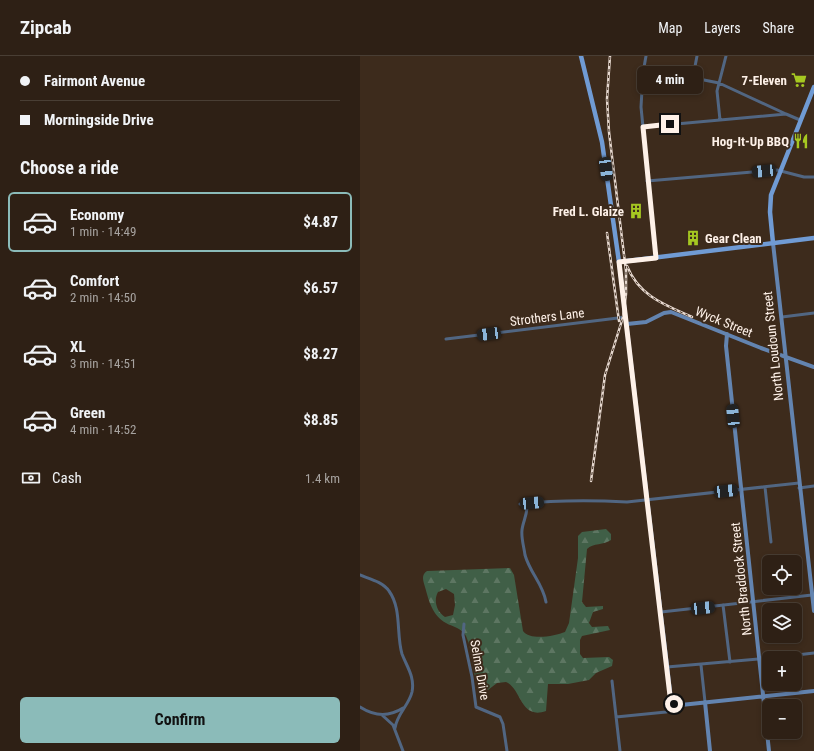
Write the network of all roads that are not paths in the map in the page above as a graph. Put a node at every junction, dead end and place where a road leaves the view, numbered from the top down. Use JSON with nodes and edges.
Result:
{"nodes":[{"id":1,"x":581,"y":56,"type":"edge"},
{"id":2,"x":646,"y":56,"type":"edge"},
{"id":3,"x":697,"y":56,"type":"edge"},
{"id":4,"x":726,"y":56,"type":"edge"},
{"id":5,"x":644,"y":68,"type":"junction"},
{"id":6,"x":692,"y":77,"type":"junction"},
{"id":7,"x":719,"y":83,"type":"junction"},
{"id":8,"x":814,"y":88,"type":"edge"},
{"id":9,"x":812,"y":96,"type":"edge"},
{"id":10,"x":786,"y":114,"type":"junction"},
{"id":11,"x":720,"y":120,"type":"junction"},
{"id":12,"x":800,"y":120,"type":"junction"},
{"id":13,"x":643,"y":127,"type":"junction"},
{"id":14,"x":781,"y":170,"type":"junction"},
{"id":15,"x":814,"y":177,"type":"edge"},
{"id":16,"x":647,"y":181,"type":"junction"},
{"id":17,"x":814,"y":238,"type":"edge"},
{"id":18,"x":773,"y":243,"type":"junction"},
{"id":19,"x":656,"y":258,"type":"junction"},
{"id":20,"x":619,"y":262,"type":"junction"},
{"id":21,"x":814,"y":313,"type":"edge"},
{"id":22,"x":626,"y":317,"type":"junction"},
{"id":23,"x":782,"y":318,"type":"junction"},
{"id":24,"x":627,"y":324,"type":"junction"},
{"id":25,"x":727,"y":334,"type":"junction"},
{"id":26,"x":446,"y":339,"type":"dead end"},
{"id":27,"x":785,"y":355,"type":"junction"},
{"id":28,"x":814,"y":367,"type":"edge"},
{"id":29,"x":799,"y":485,"type":"junction"},
{"id":30,"x":814,"y":486,"type":"edge"},
{"id":31,"x":765,"y":487,"type":"junction"},
{"id":32,"x":740,"y":490,"type":"junction"},
{"id":33,"x":647,"y":500,"type":"junction"},
{"id":34,"x":527,"y":503,"type":"junction"},
{"id":35,"x":520,"y":504,"type":"dead end"},
{"id":36,"x":771,"y":542,"type":"dead end"},
{"id":37,"x":814,"y":566,"type":"edge"},
{"id":38,"x":808,"y":567,"type":"junction"},
{"id":39,"x":360,"y":575,"type":"edge"},
{"id":40,"x":812,"y":595,"type":"junction"},
{"id":41,"x":546,"y":602,"type":"dead end"},
{"id":42,"x":753,"y":602,"type":"junction"},
{"id":43,"x":723,"y":605,"type":"junction"},
{"id":44,"x":814,"y":607,"type":"edge"},
{"id":45,"x":814,"y":611,"type":"edge"},
{"id":46,"x":661,"y":612,"type":"junction"},
{"id":47,"x":464,"y":624,"type":"dead end"},
{"id":48,"x":814,"y":653,"type":"edge"},
{"id":49,"x":802,"y":654,"type":"edge"},
{"id":50,"x":760,"y":659,"type":"junction"},
{"id":51,"x":730,"y":662,"type":"junction"},
{"id":52,"x":701,"y":665,"type":"junction"},
{"id":53,"x":667,"y":667,"type":"junction"},
{"id":54,"x":612,"y":681,"type":"dead end"},
{"id":55,"x":814,"y":690,"type":"edge"},
{"id":56,"x":764,"y":696,"type":"junction"},
{"id":57,"x":704,"y":702,"type":"junction"},
{"id":58,"x":674,"y":704,"type":"junction"},
{"id":59,"x":404,"y":707,"type":"junction"},
{"id":60,"x":360,"y":708,"type":"edge"},
{"id":61,"x":381,"y":715,"type":"junction"},
{"id":62,"x":616,"y":718,"type":"junction"},
{"id":63,"x":395,"y":728,"type":"junction"},
{"id":64,"x":403,"y":751,"type":"edge"},
{"id":65,"x":507,"y":751,"type":"edge"},
{"id":66,"x":620,"y":751,"type":"edge"},
{"id":67,"x":710,"y":751,"type":"edge"},
{"id":68,"x":770,"y":751,"type":"edge"}],
"edges":[{"from":1,"to":20,"type":"main road"},
{"from":2,"to":5,"type":"street"},
{"from":3,"to":6,"type":"street"},
{"from":4,"to":7,"type":"street"},
{"from":5,"to":6,"type":"street"},
{"from":5,"to":13,"type":"street"},
{"from":6,"to":7,"type":"street"},
{"from":7,"to":10,"type":"street"},
{"from":7,"to":11,"type":"street"},
{"from":8,"to":9,"type":"main road","name":"North Loudoun Street"},
{"from":9,"to":12,"type":"main road","name":"North Loudoun Street"},
{"from":10,"to":11,"type":"street"},
{"from":10,"to":12,"type":"street"},
{"from":11,"to":13,"type":"street"},
{"from":12,"to":14,"type":"main road","name":"North Loudoun Street"},
{"from":13,"to":16,"type":"street"},
{"from":14,"to":15,"type":"street"},
{"from":14,"to":16,"type":"street"},
{"from":14,"to":18,"type":"main road","name":"North Loudoun Street"},
{"from":16,"to":19,"type":"street"},
{"from":17,"to":18,"type":"main road"},
{"from":18,"to":19,"type":"main road"},
{"from":18,"to":23,"type":"street","name":"North Loudoun Street"},
{"from":19,"to":20,"type":"main road"},
{"from":20,"to":22,"type":"street"},
{"from":21,"to":23,"type":"street"},
{"from":22,"to":24,"type":"street"},
{"from":22,"to":26,"type":"street","name":"Strothers Lane"},
{"from":23,"to":27,"type":"street","name":"North Loudoun Street"},
{"from":24,"to":25,"type":"street","name":"Wyck Street"},
{"from":24,"to":33,"type":"street"},
{"from":25,"to":27,"type":"street","name":"Wyck Street"},
{"from":25,"to":32,"type":"street","name":"North Braddock Street"},
{"from":27,"to":28,"type":"street","name":"Wyck Street"},
{"from":27,"to":29,"type":"street","name":"North Loudoun Street"},
{"from":29,"to":30,"type":"street"},
{"from":29,"to":31,"type":"street"},
{"from":29,"to":38,"type":"street","name":"North Loudoun Street"},
{"from":31,"to":32,"type":"street"},
{"from":31,"to":36,"type":"street"},
{"from":32,"to":33,"type":"street"},
{"from":32,"to":42,"type":"street","name":"North Braddock Street"},
{"from":33,"to":34,"type":"street"},
{"from":33,"to":46,"type":"street"},
{"from":34,"to":35,"type":"street"},
{"from":34,"to":41,"type":"street"},
{"from":37,"to":38,"type":"street"},
{"from":38,"to":40,"type":"street","name":"North Loudoun Street"},
{"from":39,"to":59,"type":"street"},
{"from":40,"to":42,"type":"street"},
{"from":40,"to":44,"type":"street","name":"North Loudoun Street"},
{"from":42,"to":43,"type":"street"},
{"from":42,"to":50,"type":"street","name":"North Braddock Street"},
{"from":43,"to":46,"type":"street"},
{"from":43,"to":51,"type":"street"},
{"from":44,"to":45,"type":"street","name":"North Loudoun Street"},
{"from":46,"to":53,"type":"street"},
{"from":47,"to":65,"type":"street","name":"Selma Drive"},
{"from":48,"to":49,"type":"street"},
{"from":50,"to":51,"type":"street"},
{"from":50,"to":56,"type":"street","name":"North Braddock Street"},
{"from":51,"to":52,"type":"street"},
{"from":52,"to":53,"type":"street"},
{"from":52,"to":57,"type":"street"},
{"from":53,"to":58,"type":"street"},
{"from":54,"to":62,"type":"street"},
{"from":55,"to":56,"type":"street"},
{"from":56,"to":57,"type":"street"},
{"from":56,"to":68,"type":"street","name":"North Braddock Street"},
{"from":57,"to":58,"type":"street"},
{"from":57,"to":67,"type":"street"},
{"from":58,"to":62,"type":"street"},
{"from":59,"to":61,"type":"street"},
{"from":59,"to":63,"type":"street"},
{"from":60,"to":61,"type":"street"},
{"from":61,"to":63,"type":"street"},
{"from":62,"to":66,"type":"street"},
{"from":63,"to":64,"type":"street"}]}
